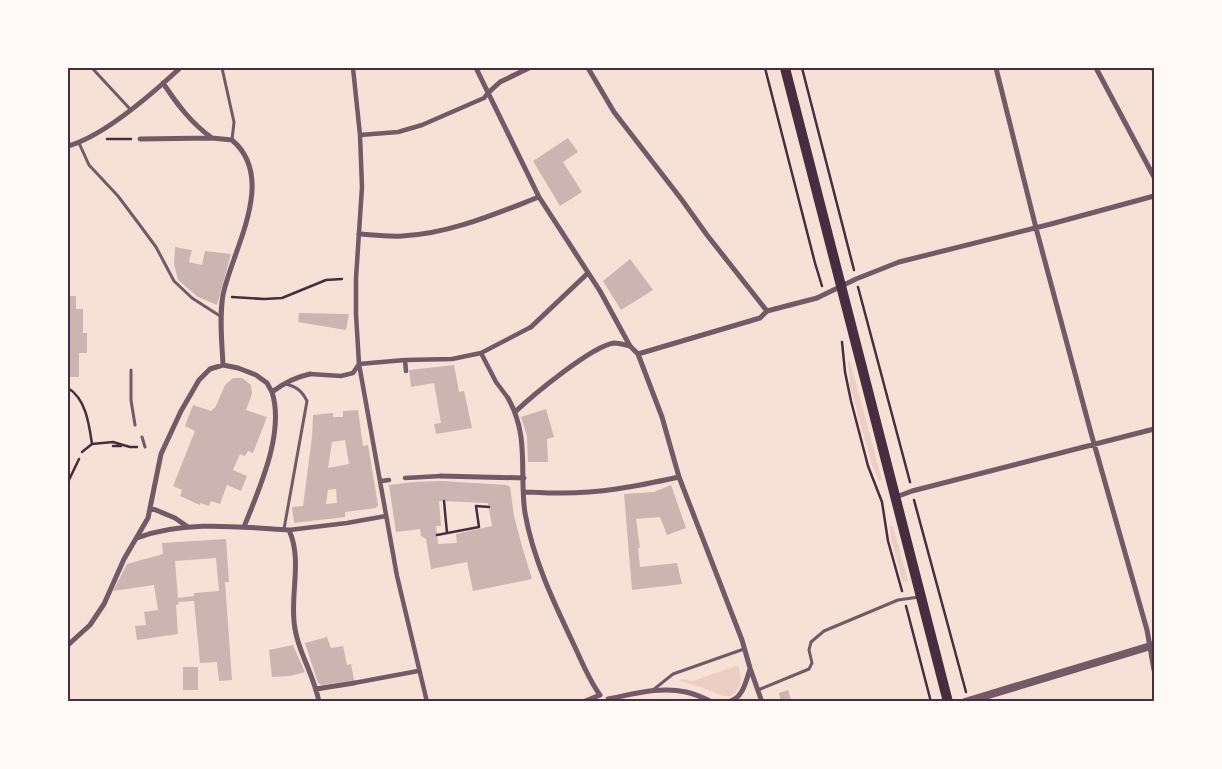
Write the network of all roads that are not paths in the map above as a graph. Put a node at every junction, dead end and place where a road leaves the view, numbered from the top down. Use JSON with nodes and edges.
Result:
{"nodes":[{"id":1,"x":92,"y":68,"type":"edge"},
{"id":2,"x":180,"y":68,"type":"edge"},
{"id":3,"x":222,"y":68,"type":"edge"},
{"id":4,"x":353,"y":68,"type":"edge"},
{"id":5,"x":476,"y":68,"type":"edge"},
{"id":6,"x":529,"y":68,"type":"edge"},
{"id":7,"x":588,"y":68,"type":"edge"},
{"id":8,"x":784,"y":68,"type":"edge"},
{"id":9,"x":996,"y":68,"type":"edge"},
{"id":10,"x":1096,"y":68,"type":"edge"},
{"id":11,"x":163,"y":83,"type":"junction"},
{"id":12,"x":488,"y":93,"type":"junction"},
{"id":13,"x":130,"y":109,"type":"junction"},
{"id":14,"x":360,"y":135,"type":"junction"},
{"id":15,"x":212,"y":138,"type":"junction"},
{"id":16,"x":140,"y":139,"type":"road end"},
{"id":17,"x":232,"y":140,"type":"junction"},
{"id":18,"x":79,"y":143,"type":"junction"},
{"id":19,"x":68,"y":146,"type":"edge"},
{"id":20,"x":1154,"y":177,"type":"edge"},
{"id":21,"x":1154,"y":196,"type":"edge"},
{"id":22,"x":539,"y":197,"type":"junction"},
{"id":23,"x":1036,"y":228,"type":"junction"},
{"id":24,"x":359,"y":234,"type":"junction"},
{"id":25,"x":588,"y":273,"type":"junction"},
{"id":26,"x":841,"y":286,"type":"junction"},
{"id":27,"x":768,"y":311,"type":"junction"},
{"id":28,"x":220,"y":316,"type":"junction"},
{"id":29,"x":531,"y":327,"type":"joint"},
{"id":30,"x":630,"y":346,"type":"junction"},
{"id":31,"x":481,"y":353,"type":"junction"},
{"id":32,"x":638,"y":354,"type":"junction"},
{"id":33,"x":405,"y":360,"type":"junction"},
{"id":34,"x":359,"y":364,"type":"junction"},
{"id":35,"x":224,"y":365,"type":"junction"},
{"id":36,"x":132,"y":370,"type":"dead end"},
{"id":37,"x":406,"y":371,"type":"dead end"},
{"id":38,"x":310,"y":374,"type":"joint"},
{"id":39,"x":283,"y":383,"type":"junction"},
{"id":40,"x":272,"y":392,"type":"junction"},
{"id":41,"x":508,"y":398,"type":"joint"},
{"id":42,"x":515,"y":412,"type":"junction"},
{"id":43,"x":135,"y":425,"type":"dead end"},
{"id":44,"x":1154,"y":429,"type":"edge"},
{"id":45,"x":142,"y":437,"type":"dead end"},
{"id":46,"x":1095,"y":444,"type":"junction"},
{"id":47,"x":146,"y":447,"type":"dead end"},
{"id":48,"x":441,"y":476,"type":"joint"},
{"id":49,"x":679,"y":477,"type":"junction"},
{"id":50,"x":406,"y":478,"type":"dead end"},
{"id":51,"x":524,"y":478,"type":"junction"},
{"id":52,"x":389,"y":480,"type":"dead end"},
{"id":53,"x":381,"y":481,"type":"junction"},
{"id":54,"x":524,"y":492,"type":"junction"},
{"id":55,"x":896,"y":497,"type":"junction"},
{"id":56,"x":151,"y":508,"type":"junction"},
{"id":57,"x":386,"y":516,"type":"junction"},
{"id":58,"x":244,"y":527,"type":"junction"},
{"id":59,"x":188,"y":528,"type":"junction"},
{"id":60,"x":287,"y":530,"type":"junction"},
{"id":61,"x":137,"y":538,"type":"junction"},
{"id":62,"x":922,"y":597,"type":"junction"},
{"id":63,"x":68,"y":645,"type":"edge"},
{"id":64,"x":1152,"y":646,"type":"edge"},
{"id":65,"x":744,"y":649,"type":"junction"},
{"id":66,"x":750,"y":668,"type":"junction"},
{"id":67,"x":1154,"y":670,"type":"edge"},
{"id":68,"x":418,"y":671,"type":"junction"},
{"id":69,"x":354,"y":683,"type":"joint"},
{"id":70,"x":316,"y":689,"type":"junction"},
{"id":71,"x":653,"y":690,"type":"junction"},
{"id":72,"x":758,"y":690,"type":"junction"},
{"id":73,"x":600,"y":696,"type":"junction"},
{"id":74,"x":608,"y":700,"type":"edge"},
{"id":75,"x":319,"y":702,"type":"edge"},
{"id":76,"x":427,"y":702,"type":"edge"},
{"id":77,"x":583,"y":702,"type":"edge"},
{"id":78,"x":712,"y":702,"type":"edge"},
{"id":79,"x":728,"y":702,"type":"edge"},
{"id":80,"x":762,"y":702,"type":"edge"},
{"id":81,"x":948,"y":702,"type":"edge"},
{"id":82,"x":965,"y":702,"type":"edge"}],
"edges":[{"from":1,"to":13,"type":"lane"},
{"from":2,"to":11,"type":"street"},
{"from":3,"to":17,"type":"lane"},
{"from":4,"to":14,"type":"street"},
{"from":5,"to":12,"type":"street"},
{"from":6,"to":12,"type":"street"},
{"from":7,"to":27,"type":"street"},
{"from":8,"to":26,"type":"main road"},
{"from":9,"to":23,"type":"street"},
{"from":10,"to":20,"type":"street"},
{"from":11,"to":13,"type":"street"},
{"from":11,"to":15,"type":"street"},
{"from":12,"to":14,"type":"street"},
{"from":12,"to":22,"type":"street"},
{"from":13,"to":18,"type":"street"},
{"from":14,"to":24,"type":"street"},
{"from":15,"to":16,"type":"street"},
{"from":15,"to":17,"type":"street"},
{"from":17,"to":28,"type":"street"},
{"from":18,"to":19,"type":"street"},
{"from":18,"to":28,"type":"lane"},
{"from":21,"to":23,"type":"street"},
{"from":22,"to":24,"type":"street"},
{"from":22,"to":25,"type":"street"},
{"from":23,"to":26,"type":"street"},
{"from":23,"to":46,"type":"street"},
{"from":24,"to":34,"type":"street"},
{"from":25,"to":29,"type":"street"},
{"from":25,"to":30,"type":"street"},
{"from":26,"to":27,"type":"street"},
{"from":26,"to":55,"type":"main road"},
{"from":27,"to":32,"type":"street"},
{"from":28,"to":35,"type":"street"},
{"from":29,"to":31,"type":"street"},
{"from":30,"to":32,"type":"street"},
{"from":30,"to":42,"type":"street"},
{"from":31,"to":33,"type":"street"},
{"from":31,"to":41,"type":"street"},
{"from":32,"to":49,"type":"street"},
{"from":33,"to":34,"type":"street"},
{"from":33,"to":37,"type":"street"},
{"from":34,"to":38,"type":"street"},
{"from":34,"to":53,"type":"street"},
{"from":35,"to":40,"type":"street"},
{"from":35,"to":56,"type":"street"},
{"from":36,"to":43,"type":"lane"},
{"from":38,"to":39,"type":"street"},
{"from":39,"to":40,"type":"street"},
{"from":39,"to":60,"type":"lane"},
{"from":40,"to":58,"type":"street"},
{"from":41,"to":42,"type":"street"},
{"from":42,"to":51,"type":"street"},
{"from":44,"to":46,"type":"street"},
{"from":45,"to":47,"type":"lane"},
{"from":46,"to":55,"type":"street"},
{"from":46,"to":64,"type":"street"},
{"from":48,"to":50,"type":"street"},
{"from":48,"to":51,"type":"street"},
{"from":49,"to":54,"type":"street"},
{"from":49,"to":65,"type":"street"},
{"from":51,"to":54,"type":"street"},
{"from":52,"to":53,"type":"street"},
{"from":53,"to":57,"type":"street"},
{"from":54,"to":73,"type":"street"},
{"from":55,"to":62,"type":"main road"},
{"from":56,"to":59,"type":"street"},
{"from":56,"to":61,"type":"street"},
{"from":57,"to":60,"type":"street"},
{"from":57,"to":68,"type":"street"},
{"from":58,"to":59,"type":"street"},
{"from":58,"to":60,"type":"street"},
{"from":59,"to":61,"type":"street"},
{"from":60,"to":70,"type":"street"},
{"from":61,"to":63,"type":"street"},
{"from":62,"to":72,"type":"lane"},
{"from":62,"to":81,"type":"main road"},
{"from":64,"to":67,"type":"street"},
{"from":64,"to":82,"type":"street"},
{"from":65,"to":66,"type":"street"},
{"from":65,"to":71,"type":"lane"},
{"from":66,"to":72,"type":"street"},
{"from":66,"to":79,"type":"street"},
{"from":68,"to":69,"type":"street"},
{"from":68,"to":76,"type":"street"},
{"from":69,"to":70,"type":"street"},
{"from":70,"to":75,"type":"street"},
{"from":71,"to":74,"type":"street"},
{"from":71,"to":78,"type":"street"},
{"from":72,"to":80,"type":"street"},
{"from":73,"to":74,"type":"street"},
{"from":73,"to":77,"type":"street"}]}
